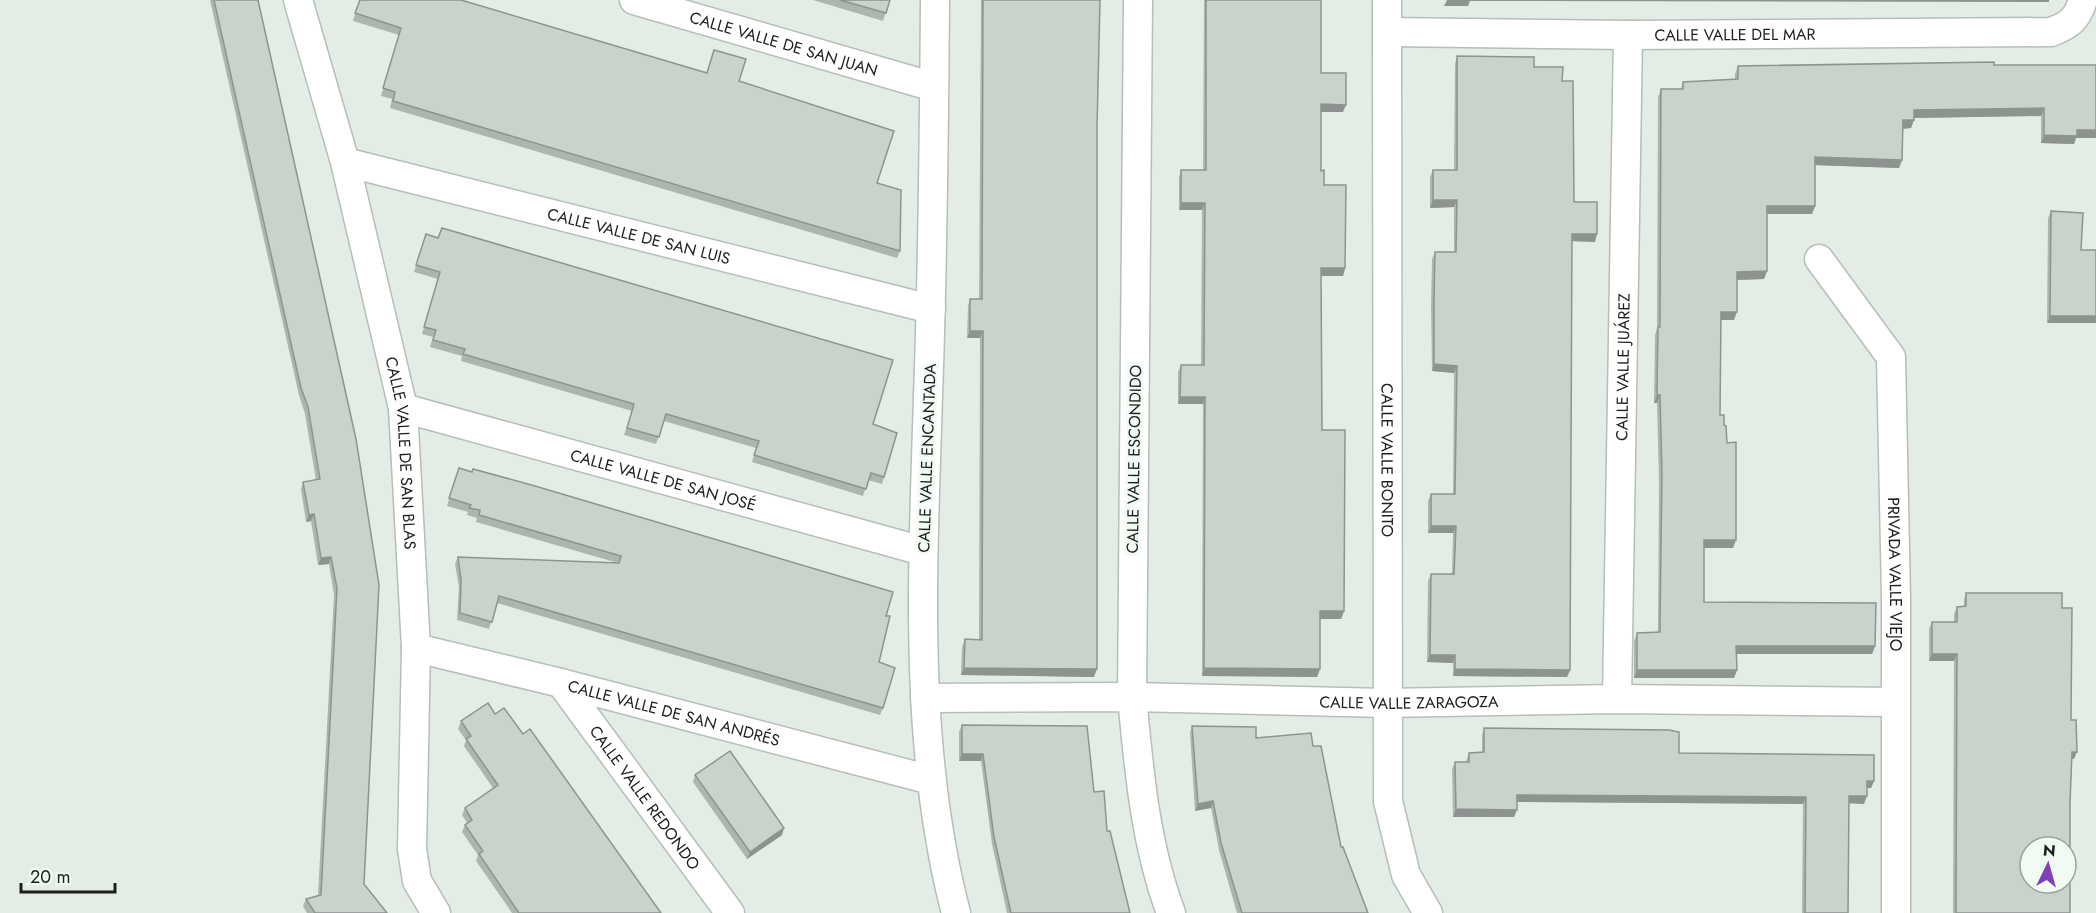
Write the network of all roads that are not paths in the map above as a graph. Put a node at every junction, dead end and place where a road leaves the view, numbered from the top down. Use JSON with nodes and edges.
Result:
{"nodes":[{"id":1,"x":298,"y":0,"type":"edge"},
{"id":2,"x":634,"y":0,"type":"edge"},
{"id":3,"x":935,"y":0,"type":"edge"},
{"id":4,"x":1138,"y":0,"type":"edge"},
{"id":5,"x":1388,"y":0,"type":"edge"},
{"id":6,"x":2080,"y":9,"type":"edge"},
{"id":7,"x":1389,"y":32,"type":"junction"},
{"id":8,"x":1628,"y":34,"type":"junction"},
{"id":9,"x":934,"y":87,"type":"junction"},
{"id":10,"x":345,"y":162,"type":"junction"},
{"id":11,"x":1819,"y":259,"type":"dead end"},
{"id":12,"x":931,"y":309,"type":"junction"},
{"id":13,"x":403,"y":408,"type":"junction"},
{"id":14,"x":923,"y":551,"type":"junction"},
{"id":15,"x":416,"y":648,"type":"junction"},
{"id":16,"x":561,"y":683,"type":"junction"},
{"id":17,"x":1132,"y":697,"type":"junction"},
{"id":18,"x":925,"y":698,"type":"junction"},
{"id":19,"x":1617,"y":699,"type":"junction"},
{"id":20,"x":1894,"y":702,"type":"junction"},
{"id":21,"x":1386,"y":703,"type":"junction"},
{"id":22,"x":931,"y":780,"type":"junction"},
{"id":23,"x":436,"y":913,"type":"edge"},
{"id":24,"x":730,"y":913,"type":"edge"},
{"id":25,"x":956,"y":913,"type":"edge"},
{"id":26,"x":1170,"y":913,"type":"edge"},
{"id":27,"x":1428,"y":913,"type":"edge"},
{"id":28,"x":1896,"y":913,"type":"edge"}],
"edges":[{"from":1,"to":10,"type":"street","name":"CALLE VALLE DE SAN BLAS"},
{"from":2,"to":9,"type":"street","name":"CALLE VALLE DE SAN JUAN"},
{"from":3,"to":9,"type":"street","name":"CALLE VALLE ENCANTADA"},
{"from":4,"to":17,"type":"street","name":"CALLE VALLE ESCONDIDO"},
{"from":5,"to":7,"type":"street","name":"CALLE VALLE BONITO"},
{"from":6,"to":8,"type":"street","name":"CALLE VALLE DEL MAR"},
{"from":7,"to":8,"type":"street","name":"CALLE VALLE DEL MAR"},
{"from":7,"to":21,"type":"street","name":"CALLE VALLE BONITO"},
{"from":8,"to":19,"type":"street","name":"CALLE VALLE JUÁREZ"},
{"from":9,"to":12,"type":"street","name":"CALLE VALLE ENCANTADA"},
{"from":10,"to":12,"type":"street","name":"CALLE VALLE DE SAN LUIS"},
{"from":10,"to":13,"type":"street","name":"CALLE VALLE DE SAN BLAS"},
{"from":11,"to":20,"type":"street","name":"PRIVADA VALLE VIEJO"},
{"from":12,"to":14,"type":"street","name":"CALLE VALLE ENCANTADA"},
{"from":13,"to":14,"type":"street","name":"CALLE VALLE DE SAN JOSÉ"},
{"from":13,"to":15,"type":"street","name":"CALLE VALLE DE SAN BLAS"},
{"from":14,"to":18,"type":"street","name":"CALLE VALLE ENCANTADA"},
{"from":15,"to":16,"type":"street","name":"CALLE VALLE DE SAN ANDRÉS"},
{"from":15,"to":23,"type":"street","name":"CALLE VALLE DE SAN BLAS"},
{"from":16,"to":22,"type":"street","name":"CALLE VALLE DE SAN ANDRÉS"},
{"from":16,"to":24,"type":"street","name":"CALLE VALLE REDONDO"},
{"from":17,"to":18,"type":"street","name":"CALLE VALLE ZARAGOZA"},
{"from":17,"to":21,"type":"street","name":"CALLE VALLE ZARAGOZA"},
{"from":17,"to":26,"type":"street","name":"CALLE VALLE ESCONDIDO"},
{"from":18,"to":22,"type":"street","name":"CALLE VALLE ENCANTADA"},
{"from":19,"to":20,"type":"street","name":"CALLE VALLE ZARAGOZA"},
{"from":19,"to":21,"type":"street","name":"CALLE VALLE ZARAGOZA"},
{"from":20,"to":28,"type":"street","name":"PRIVADA VALLE VIEJO"},
{"from":21,"to":27,"type":"street","name":"CALLE VALLE BONITO"},
{"from":22,"to":25,"type":"street","name":"CALLE VALLE ENCANTADA"}]}
